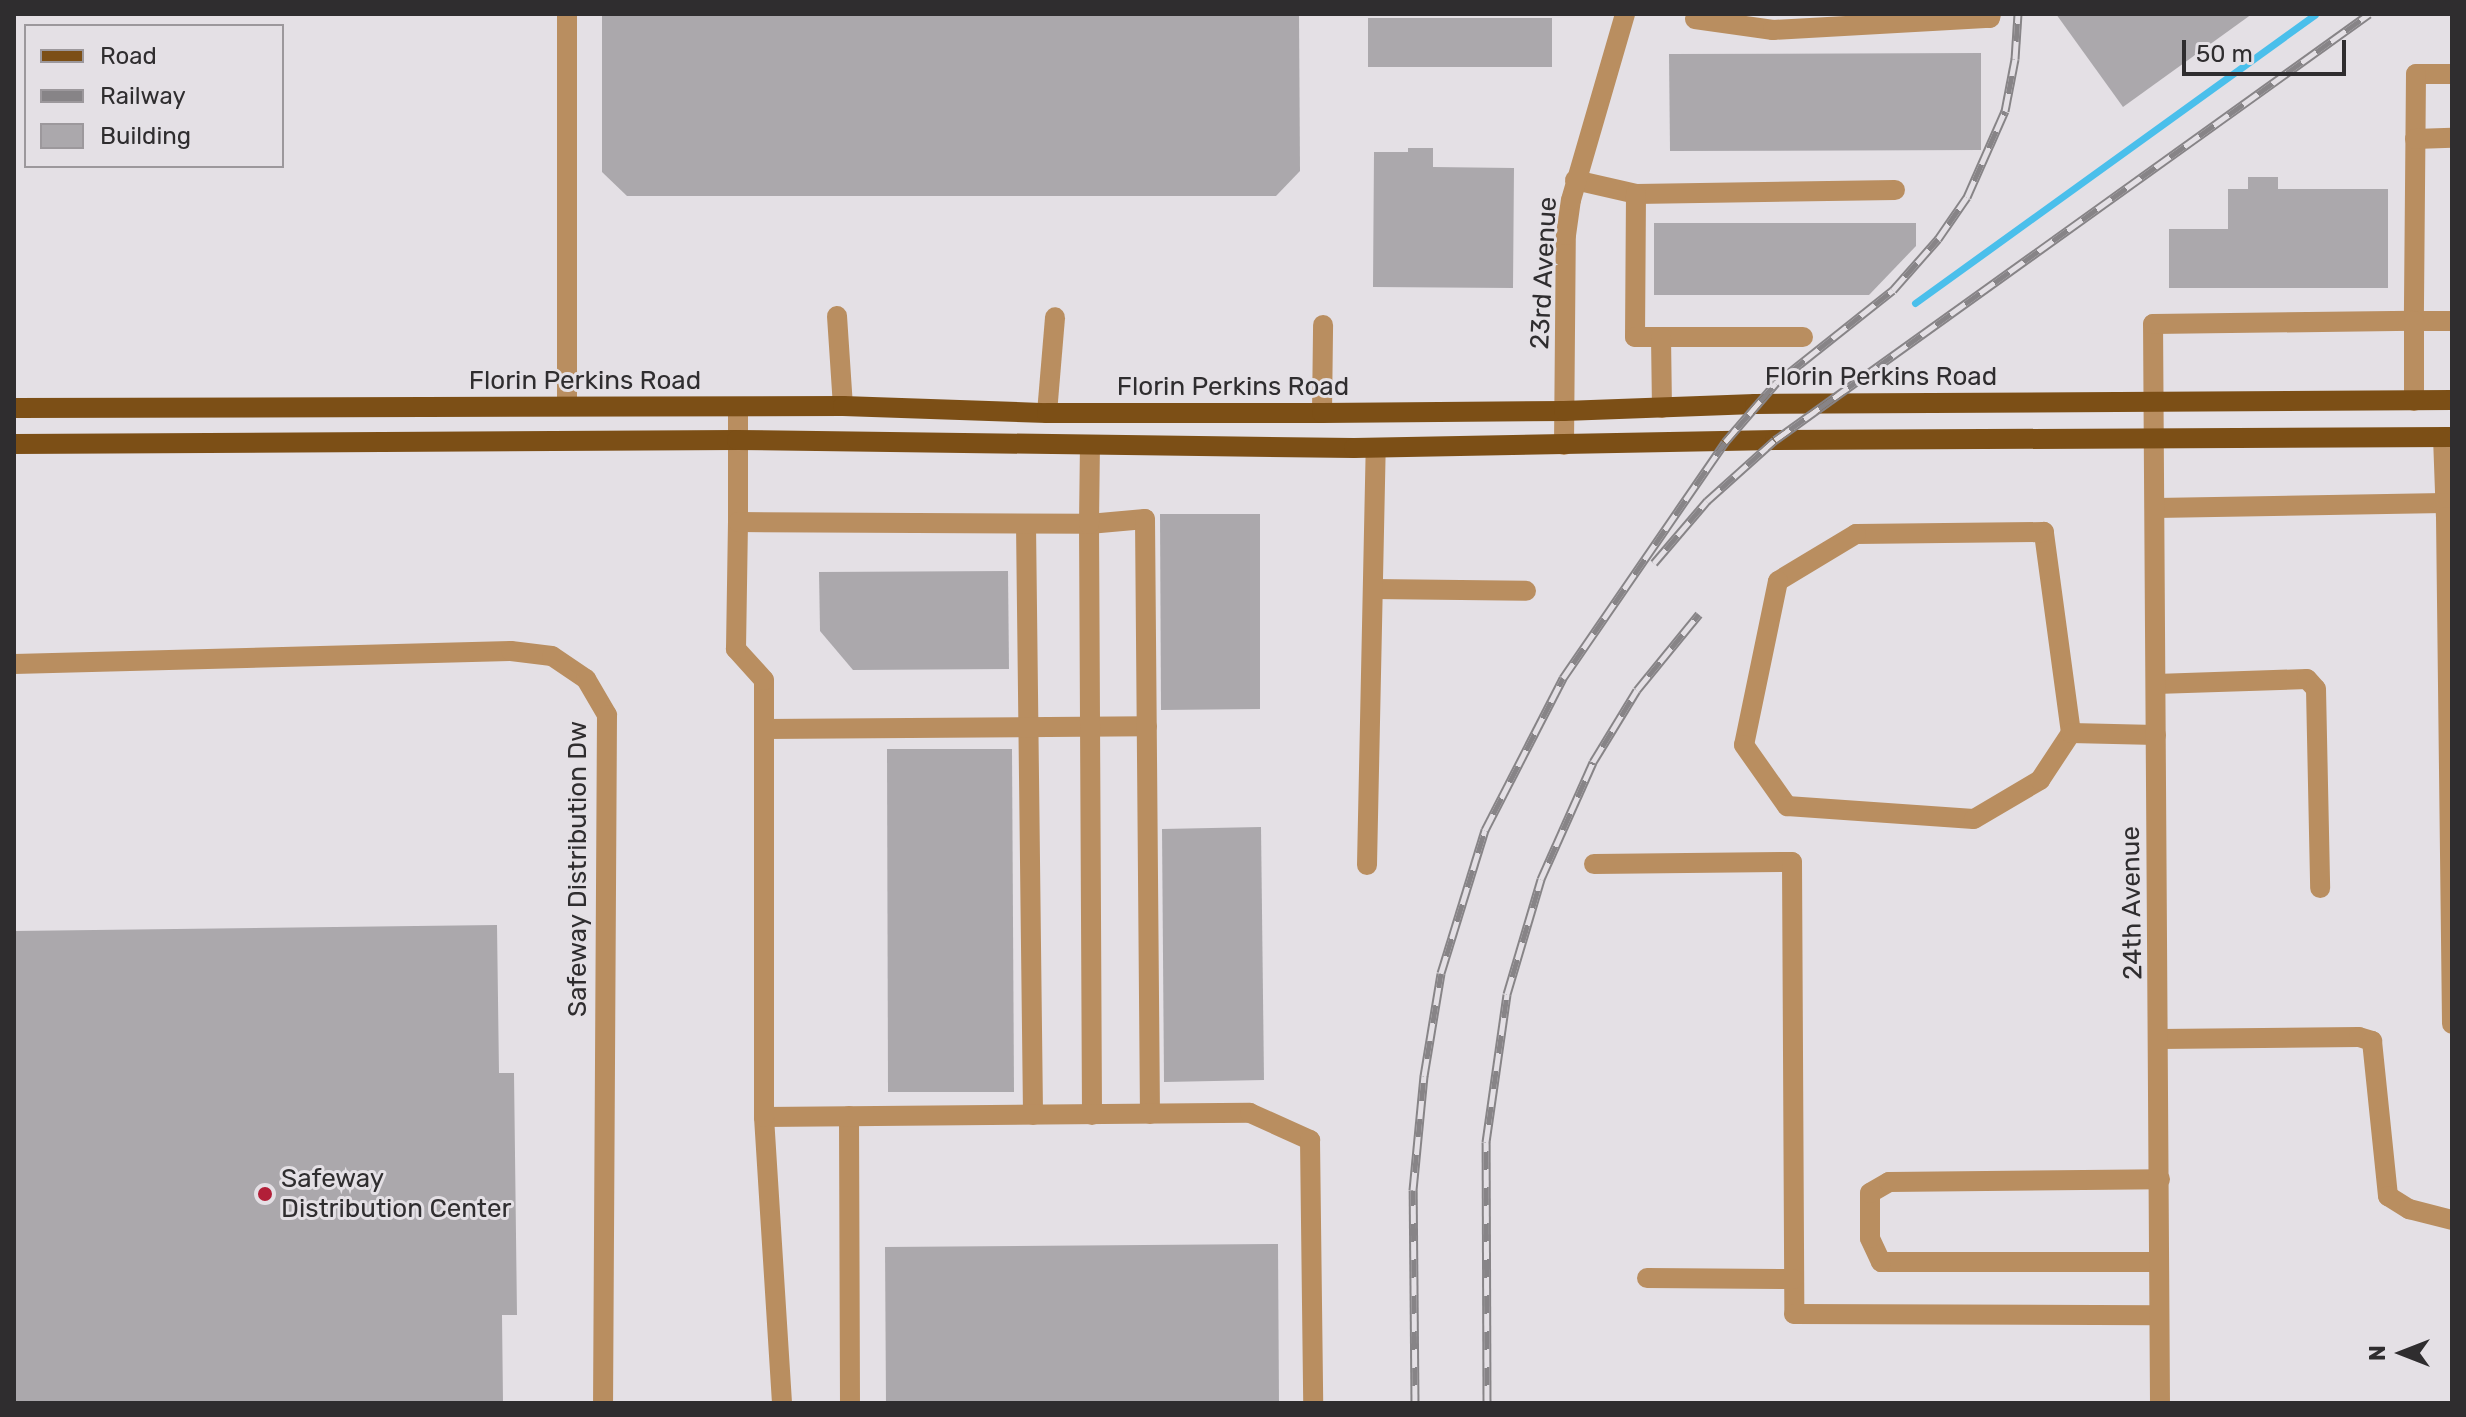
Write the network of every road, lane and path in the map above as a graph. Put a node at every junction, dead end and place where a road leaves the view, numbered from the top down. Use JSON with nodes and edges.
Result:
{"nodes":[{"id":1,"x":567,"y":14,"type":"edge"},
{"id":2,"x":1625,"y":14,"type":"edge"},
{"id":3,"x":1991,"y":14,"type":"edge"},
{"id":4,"x":1695,"y":19,"type":"dead end"},
{"id":5,"x":1825,"y":20,"type":"edge"},
{"id":6,"x":2452,"y":74,"type":"edge"},
{"id":7,"x":2452,"y":138,"type":"edge"},
{"id":8,"x":2415,"y":139,"type":"junction"},
{"id":9,"x":1575,"y":180,"type":"junction"},
{"id":10,"x":1895,"y":190,"type":"dead end"},
{"id":11,"x":1636,"y":194,"type":"junction"},
{"id":12,"x":837,"y":316,"type":"dead end"},
{"id":13,"x":1055,"y":317,"type":"dead end"},
{"id":14,"x":2414,"y":321,"type":"junction"},
{"id":15,"x":2452,"y":321,"type":"edge"},
{"id":16,"x":1323,"y":325,"type":"dead end"},
{"id":17,"x":1661,"y":337,"type":"junction"},
{"id":18,"x":1803,"y":337,"type":"dead end"},
{"id":19,"x":2452,"y":400,"type":"edge"},
{"id":20,"x":2414,"y":401,"type":"junction"},
{"id":21,"x":2155,"y":403,"type":"junction"},
{"id":22,"x":567,"y":405,"type":"junction"},
{"id":23,"x":843,"y":406,"type":"junction"},
{"id":24,"x":738,"y":407,"type":"junction"},
{"id":25,"x":14,"y":408,"type":"edge"},
{"id":26,"x":1662,"y":408,"type":"junction"},
{"id":27,"x":1564,"y":411,"type":"junction"},
{"id":28,"x":1047,"y":413,"type":"junction"},
{"id":29,"x":1322,"y":413,"type":"junction"},
{"id":30,"x":2448,"y":437,"type":"edge"},
{"id":31,"x":2156,"y":438,"type":"junction"},
{"id":32,"x":737,"y":440,"type":"junction"},
{"id":33,"x":14,"y":444,"type":"edge"},
{"id":34,"x":1564,"y":445,"type":"junction"},
{"id":35,"x":1090,"y":447,"type":"junction"},
{"id":36,"x":1376,"y":448,"type":"junction"},
{"id":37,"x":2156,"y":508,"type":"junction"},
{"id":38,"x":2447,"y":513,"type":"edge"},
{"id":39,"x":738,"y":522,"type":"junction"},
{"id":40,"x":1026,"y":524,"type":"junction"},
{"id":41,"x":1089,"y":524,"type":"junction"},
{"id":42,"x":1373,"y":589,"type":"junction"},
{"id":43,"x":1526,"y":591,"type":"dead end"},
{"id":44,"x":14,"y":664,"type":"edge"},
{"id":45,"x":2450,"y":667,"type":"edge"},
{"id":46,"x":2156,"y":684,"type":"junction"},
{"id":47,"x":1147,"y":726,"type":"junction"},
{"id":48,"x":1028,"y":727,"type":"junction"},
{"id":49,"x":1089,"y":727,"type":"junction"},
{"id":50,"x":764,"y":729,"type":"junction"},
{"id":51,"x":2071,"y":733,"type":"junction"},
{"id":52,"x":2156,"y":735,"type":"junction"},
{"id":53,"x":1594,"y":864,"type":"dead end"},
{"id":54,"x":1367,"y":865,"type":"dead end"},
{"id":55,"x":2320,"y":888,"type":"dead end"},
{"id":56,"x":2452,"y":1024,"type":"edge"},
{"id":57,"x":2160,"y":1039,"type":"junction"},
{"id":58,"x":1150,"y":1114,"type":"junction"},
{"id":59,"x":1033,"y":1115,"type":"junction"},
{"id":60,"x":1092,"y":1115,"type":"junction"},
{"id":61,"x":849,"y":1116,"type":"junction"},
{"id":62,"x":764,"y":1117,"type":"junction"},
{"id":63,"x":2160,"y":1179,"type":"junction"},
{"id":64,"x":2452,"y":1220,"type":"edge"},
{"id":65,"x":2159,"y":1262,"type":"junction"},
{"id":66,"x":1647,"y":1278,"type":"dead end"},
{"id":67,"x":1793,"y":1279,"type":"junction"},
{"id":68,"x":2159,"y":1315,"type":"junction"},
{"id":69,"x":603,"y":1403,"type":"edge"},
{"id":70,"x":782,"y":1403,"type":"edge"},
{"id":71,"x":850,"y":1403,"type":"edge"},
{"id":72,"x":1313,"y":1403,"type":"edge"},
{"id":73,"x":2160,"y":1403,"type":"edge"}],
"edges":[{"from":1,"to":22,"type":"street"},
{"from":2,"to":9,"type":"street","name":"23rd Avenue"},
{"from":3,"to":5,"type":"street"},
{"from":4,"to":5,"type":"street"},
{"from":6,"to":8,"type":"street"},
{"from":7,"to":8,"type":"street"},
{"from":8,"to":14,"type":"street"},
{"from":9,"to":11,"type":"street"},
{"from":9,"to":27,"type":"street","name":"23rd Avenue"},
{"from":10,"to":11,"type":"street"},
{"from":11,"to":17,"type":"street"},
{"from":12,"to":23,"type":"street"},
{"from":13,"to":28,"type":"street"},
{"from":14,"to":15,"type":"street"},
{"from":14,"to":20,"type":"street"},
{"from":14,"to":21,"type":"street","name":"24th Avenue"},
{"from":16,"to":29,"type":"street"},
{"from":17,"to":18,"type":"street"},
{"from":17,"to":26,"type":"street"},
{"from":19,"to":20,"type":"main road","name":"Florin Perkins Road"},
{"from":20,"to":21,"type":"main road","name":"Florin Perkins Road"},
{"from":21,"to":26,"type":"main road","name":"Florin Perkins Road"},
{"from":21,"to":31,"type":"street","name":"24th Avenue"},
{"from":22,"to":24,"type":"main road","name":"Florin Perkins Road"},
{"from":22,"to":25,"type":"main road","name":"Florin Perkins Road"},
{"from":23,"to":24,"type":"main road","name":"Florin Perkins Road"},
{"from":23,"to":28,"type":"main road","name":"Florin Perkins Road"},
{"from":24,"to":32,"type":"street"},
{"from":26,"to":27,"type":"main road","name":"Florin Perkins Road"},
{"from":27,"to":29,"type":"main road","name":"Florin Perkins Road"},
{"from":27,"to":34,"type":"street","name":"23rd Avenue"},
{"from":28,"to":29,"type":"main road","name":"Florin Perkins Road"},
{"from":30,"to":31,"type":"main road"},
{"from":30,"to":38,"type":"street"},
{"from":31,"to":34,"type":"main road"},
{"from":31,"to":37,"type":"street","name":"24th Avenue"},
{"from":32,"to":33,"type":"main road"},
{"from":32,"to":35,"type":"main road"},
{"from":32,"to":39,"type":"street"},
{"from":34,"to":36,"type":"main road"},
{"from":35,"to":36,"type":"main road"},
{"from":35,"to":41,"type":"street"},
{"from":36,"to":42,"type":"street"},
{"from":37,"to":38,"type":"street"},
{"from":37,"to":46,"type":"street","name":"24th Avenue"},
{"from":38,"to":45,"type":"street"},
{"from":39,"to":40,"type":"street"},
{"from":39,"to":50,"type":"street"},
{"from":40,"to":41,"type":"street"},
{"from":40,"to":48,"type":"street"},
{"from":41,"to":47,"type":"street"},
{"from":41,"to":49,"type":"street"},
{"from":42,"to":43,"type":"street"},
{"from":42,"to":54,"type":"street"},
{"from":44,"to":69,"type":"street","name":"Safeway Distribution Dw"},
{"from":45,"to":56,"type":"street"},
{"from":46,"to":52,"type":"street","name":"24th Avenue"},
{"from":46,"to":55,"type":"street"},
{"from":47,"to":49,"type":"street"},
{"from":47,"to":58,"type":"street"},
{"from":48,"to":49,"type":"street"},
{"from":48,"to":50,"type":"street"},
{"from":48,"to":59,"type":"street"},
{"from":49,"to":60,"type":"street"},
{"from":50,"to":62,"type":"street"},
{"from":51,"to":51,"type":"street"},
{"from":51,"to":52,"type":"street"},
{"from":52,"to":57,"type":"street","name":"24th Avenue"},
{"from":53,"to":67,"type":"street"},
{"from":57,"to":63,"type":"street","name":"24th Avenue"},
{"from":57,"to":64,"type":"street"},
{"from":58,"to":60,"type":"street"},
{"from":58,"to":72,"type":"street"},
{"from":59,"to":60,"type":"street"},
{"from":59,"to":61,"type":"street"},
{"from":61,"to":62,"type":"street"},
{"from":61,"to":71,"type":"street"},
{"from":62,"to":70,"type":"street"},
{"from":63,"to":65,"type":"street","name":"24th Avenue"},
{"from":63,"to":65,"type":"street"},
{"from":65,"to":68,"type":"street","name":"24th Avenue"},
{"from":66,"to":67,"type":"street"},
{"from":67,"to":68,"type":"street"},
{"from":68,"to":73,"type":"street","name":"24th Avenue"}]}
